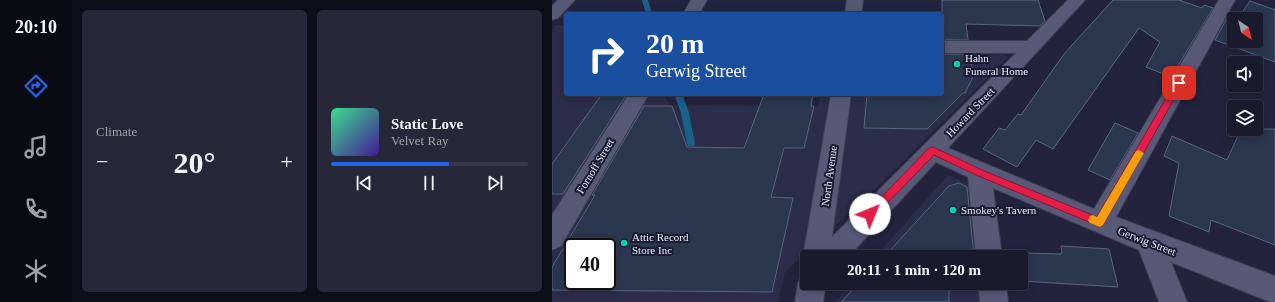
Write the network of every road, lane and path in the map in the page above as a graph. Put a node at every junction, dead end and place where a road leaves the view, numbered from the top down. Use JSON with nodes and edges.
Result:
{"nodes":[{"id":1,"x":567,"y":0,"type":"edge"},
{"id":2,"x":699,"y":0,"type":"edge"},
{"id":3,"x":855,"y":0,"type":"edge"},
{"id":4,"x":1076,"y":0,"type":"edge"},
{"id":5,"x":1227,"y":0,"type":"edge"},
{"id":6,"x":692,"y":12,"type":"edge"},
{"id":7,"x":853,"y":12,"type":"edge"},
{"id":8,"x":552,"y":15,"type":"edge"},
{"id":9,"x":944,"y":47,"type":"edge"},
{"id":10,"x":1032,"y":47,"type":"junction"},
{"id":11,"x":638,"y":96,"type":"edge"},
{"id":12,"x":841,"y":96,"type":"edge"},
{"id":13,"x":933,"y":151,"type":"junction"},
{"id":14,"x":979,"y":173,"type":"junction"},
{"id":15,"x":1100,"y":222,"type":"junction"},
{"id":16,"x":552,"y":238,"type":"edge"},
{"id":17,"x":1148,"y":241,"type":"junction"},
{"id":18,"x":817,"y":250,"type":"edge"},
{"id":19,"x":837,"y":250,"type":"edge"},
{"id":20,"x":988,"y":250,"type":"edge"},
{"id":21,"x":811,"y":290,"type":"edge"},
{"id":22,"x":993,"y":290,"type":"edge"},
{"id":23,"x":1275,"y":290,"type":"edge"},
{"id":24,"x":809,"y":302,"type":"edge"},
{"id":25,"x":994,"y":302,"type":"edge"},
{"id":26,"x":1173,"y":302,"type":"edge"}],
"edges":[{"from":1,"to":8,"type":"street"},
{"from":2,"to":6,"type":"street"},
{"from":3,"to":7,"type":"street"},
{"from":4,"to":10,"type":"street","name":"Howard Street"},
{"from":5,"to":15,"type":"street"},
{"from":9,"to":10,"type":"street"},
{"from":10,"to":13,"type":"street","name":"Howard Street"},
{"from":11,"to":16,"type":"street","name":"Fornoff Street"},
{"from":12,"to":18,"type":"street","name":"North Avenue"},
{"from":13,"to":14,"type":"street","name":"Gerwig Street"},
{"from":13,"to":19,"type":"street","name":"Howard Street"},
{"from":14,"to":15,"type":"street","name":"Gerwig Street"},
{"from":14,"to":20,"type":"street"},
{"from":15,"to":17,"type":"street","name":"Gerwig Street"},
{"from":17,"to":23,"type":"street","name":"Gerwig Street"},
{"from":17,"to":26,"type":"street"},
{"from":21,"to":24,"type":"street"},
{"from":22,"to":25,"type":"street"}]}
